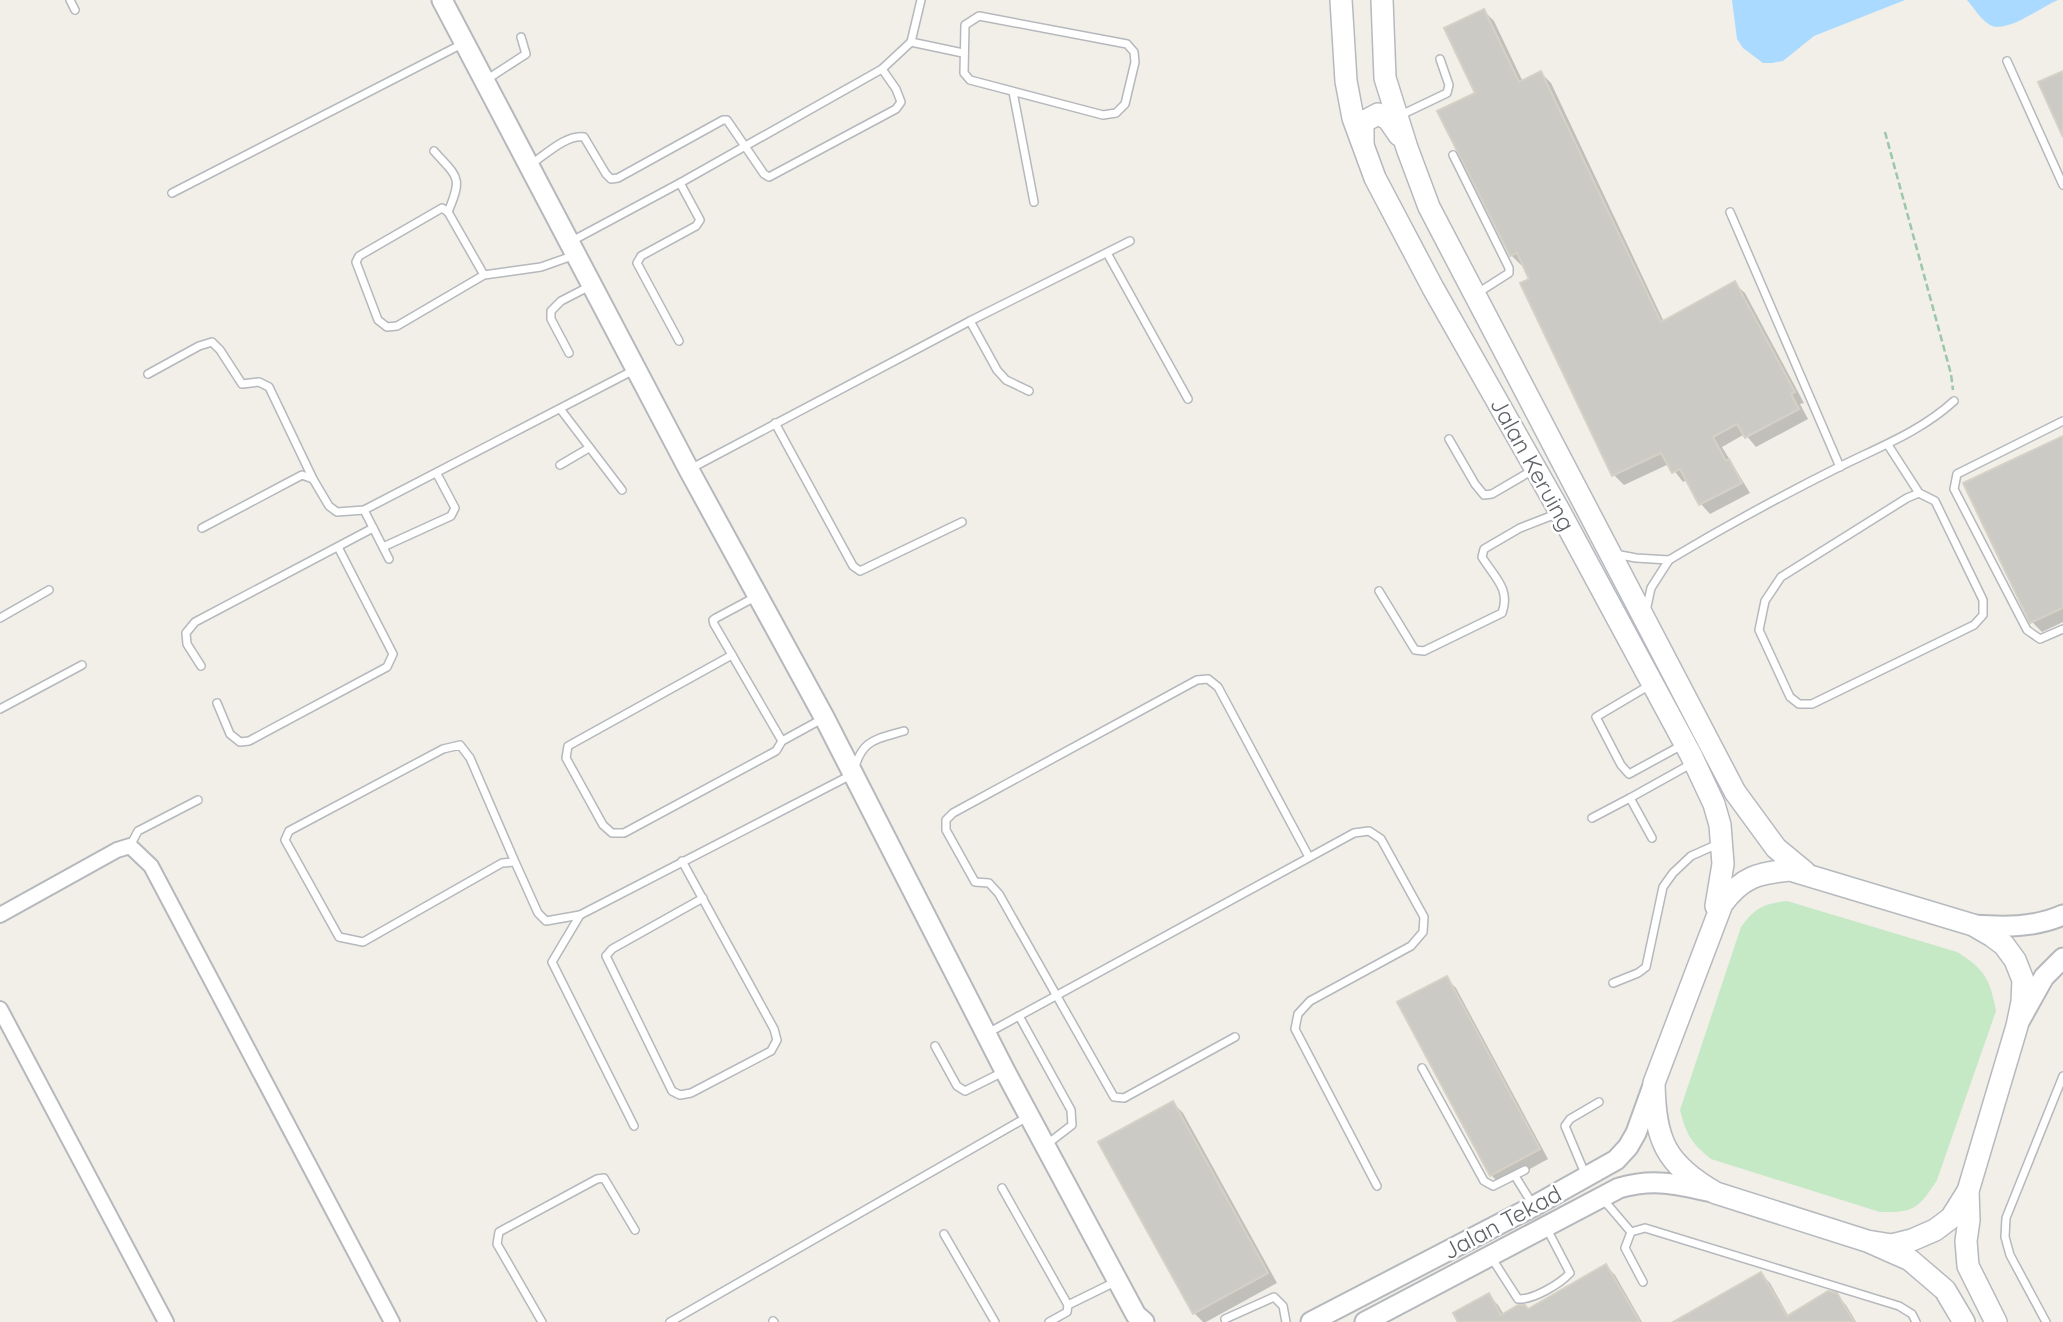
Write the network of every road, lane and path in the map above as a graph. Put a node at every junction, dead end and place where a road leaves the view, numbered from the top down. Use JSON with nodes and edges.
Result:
{"nodes":[{"id":1,"x":70,"y":0,"type":"edge"},
{"id":2,"x":442,"y":0,"type":"edge"},
{"id":3,"x":1341,"y":0,"type":"edge"},
{"id":4,"x":1382,"y":0,"type":"edge"},
{"id":5,"x":923,"y":1,"type":"edge"},
{"id":6,"x":75,"y":10,"type":"dead end"},
{"id":7,"x":521,"y":37,"type":"dead end"},
{"id":8,"x":911,"y":42,"type":"junction"},
{"id":9,"x":465,"y":43,"type":"junction"},
{"id":10,"x":963,"y":53,"type":"junction"},
{"id":11,"x":1440,"y":59,"type":"dead end"},
{"id":12,"x":2007,"y":61,"type":"dead end"},
{"id":13,"x":882,"y":69,"type":"junction"},
{"id":14,"x":485,"y":81,"type":"junction"},
{"id":15,"x":1013,"y":92,"type":"junction"},
{"id":16,"x":1397,"y":117,"type":"junction"},
{"id":17,"x":1885,"y":132,"type":"dead end"},
{"id":18,"x":746,"y":146,"type":"junction"},
{"id":19,"x":1407,"y":148,"type":"junction"},
{"id":20,"x":435,"y":150,"type":"dead end"},
{"id":21,"x":1364,"y":152,"type":"junction"},
{"id":22,"x":1453,"y":155,"type":"dead end"},
{"id":23,"x":530,"y":166,"type":"junction"},
{"id":24,"x":680,"y":183,"type":"junction"},
{"id":25,"x":2063,"y":185,"type":"edge"},
{"id":26,"x":172,"y":193,"type":"dead end"},
{"id":27,"x":1034,"y":202,"type":"dead end"},
{"id":28,"x":448,"y":212,"type":"junction"},
{"id":29,"x":1730,"y":212,"type":"dead end"},
{"id":30,"x":1130,"y":241,"type":"dead end"},
{"id":31,"x":573,"y":248,"type":"junction"},
{"id":32,"x":1107,"y":253,"type":"junction"},
{"id":33,"x":484,"y":275,"type":"junction"},
{"id":34,"x":592,"y":285,"type":"junction"},
{"id":35,"x":1475,"y":295,"type":"junction"},
{"id":36,"x":970,"y":321,"type":"junction"},
{"id":37,"x":679,"y":341,"type":"dead end"},
{"id":38,"x":569,"y":353,"type":"dead end"},
{"id":39,"x":637,"y":369,"type":"junction"},
{"id":40,"x":148,"y":374,"type":"dead end"},
{"id":41,"x":1029,"y":390,"type":"dead end"},
{"id":42,"x":1188,"y":399,"type":"dead end"},
{"id":43,"x":1954,"y":401,"type":"joint"},
{"id":44,"x":561,"y":410,"type":"junction"},
{"id":45,"x":2063,"y":421,"type":"edge"},
{"id":46,"x":775,"y":423,"type":"junction"},
{"id":47,"x":1449,"y":439,"type":"dead end"},
{"id":48,"x":1888,"y":445,"type":"junction"},
{"id":49,"x":589,"y":448,"type":"junction"},
{"id":50,"x":560,"y":465,"type":"dead end"},
{"id":51,"x":1840,"y":467,"type":"junction"},
{"id":52,"x":1537,"y":468,"type":"junction"},
{"id":53,"x":689,"y":470,"type":"junction"},
{"id":54,"x":437,"y":474,"type":"junction"},
{"id":55,"x":313,"y":479,"type":"junction"},
{"id":56,"x":622,"y":490,"type":"dead end"},
{"id":57,"x":1919,"y":493,"type":"junction"},
{"id":58,"x":364,"y":510,"type":"junction"},
{"id":59,"x":1560,"y":512,"type":"junction"},
{"id":60,"x":962,"y":522,"type":"dead end"},
{"id":61,"x":202,"y":528,"type":"dead end"},
{"id":62,"x":373,"y":528,"type":"junction"},
{"id":63,"x":338,"y":547,"type":"junction"},
{"id":64,"x":383,"y":547,"type":"junction"},
{"id":65,"x":1608,"y":552,"type":"junction"},
{"id":66,"x":389,"y":559,"type":"dead end"},
{"id":67,"x":1669,"y":560,"type":"junction"},
{"id":68,"x":49,"y":590,"type":"dead end"},
{"id":69,"x":1379,"y":591,"type":"dead end"},
{"id":70,"x":758,"y":595,"type":"junction"},
{"id":71,"x":0,"y":618,"type":"edge"},
{"id":72,"x":1644,"y":620,"type":"junction"},
{"id":73,"x":2063,"y":629,"type":"edge"},
{"id":74,"x":732,"y":655,"type":"junction"},
{"id":75,"x":82,"y":664,"type":"dead end"},
{"id":76,"x":201,"y":666,"type":"dead end"},
{"id":77,"x":1652,"y":683,"type":"junction"},
{"id":78,"x":217,"y":703,"type":"dead end"},
{"id":79,"x":0,"y":709,"type":"edge"},
{"id":80,"x":824,"y":717,"type":"junction"},
{"id":81,"x":904,"y":731,"type":"dead end"},
{"id":82,"x":782,"y":741,"type":"junction"},
{"id":83,"x":1690,"y":753,"type":"junction"},
{"id":84,"x":853,"y":774,"type":"junction"},
{"id":85,"x":1630,"y":798,"type":"junction"},
{"id":86,"x":198,"y":800,"type":"dead end"},
{"id":87,"x":1592,"y":818,"type":"dead end"},
{"id":88,"x":1651,"y":838,"type":"dead end"},
{"id":89,"x":1722,"y":843,"type":"junction"},
{"id":90,"x":130,"y":846,"type":"junction"},
{"id":91,"x":1309,"y":857,"type":"junction"},
{"id":92,"x":682,"y":860,"type":"junction"},
{"id":93,"x":515,"y":862,"type":"junction"},
{"id":94,"x":1809,"y":875,"type":"junction"},
{"id":95,"x":703,"y":898,"type":"junction"},
{"id":96,"x":0,"y":915,"type":"edge"},
{"id":97,"x":580,"y":915,"type":"junction"},
{"id":98,"x":2063,"y":915,"type":"edge"},
{"id":99,"x":1973,"y":925,"type":"junction"},
{"id":100,"x":1713,"y":926,"type":"junction"},
{"id":101,"x":2063,"y":958,"type":"edge"},
{"id":102,"x":1613,"y":983,"type":"dead end"},
{"id":103,"x":1056,"y":994,"type":"junction"},
{"id":104,"x":0,"y":1009,"type":"edge"},
{"id":105,"x":1019,"y":1016,"type":"junction"},
{"id":106,"x":2017,"y":1026,"type":"junction"},
{"id":107,"x":986,"y":1034,"type":"junction"},
{"id":108,"x":1235,"y":1037,"type":"dead end"},
{"id":109,"x":935,"y":1045,"type":"dead end"},
{"id":110,"x":1422,"y":1068,"type":"dead end"},
{"id":111,"x":1005,"y":1071,"type":"junction"},
{"id":112,"x":2063,"y":1076,"type":"edge"},
{"id":113,"x":1654,"y":1083,"type":"junction"},
{"id":114,"x":1599,"y":1102,"type":"dead end"},
{"id":115,"x":1030,"y":1116,"type":"junction"},
{"id":116,"x":634,"y":1126,"type":"dead end"},
{"id":117,"x":1046,"y":1145,"type":"junction"},
{"id":118,"x":1525,"y":1170,"type":"dead end"},
{"id":119,"x":1515,"y":1176,"type":"junction"},
{"id":120,"x":1586,"y":1177,"type":"junction"},
{"id":121,"x":1377,"y":1186,"type":"dead end"},
{"id":122,"x":1002,"y":1188,"type":"dead end"},
{"id":123,"x":1968,"y":1191,"type":"junction"},
{"id":124,"x":1716,"y":1193,"type":"junction"},
{"id":125,"x":1601,"y":1196,"type":"junction"},
{"id":126,"x":1534,"y":1206,"type":"junction"},
{"id":127,"x":1546,"y":1227,"type":"junction"},
{"id":128,"x":635,"y":1230,"type":"dead end"},
{"id":129,"x":1631,"y":1232,"type":"junction"},
{"id":130,"x":944,"y":1234,"type":"dead end"},
{"id":131,"x":1867,"y":1241,"type":"junction"},
{"id":132,"x":1491,"y":1256,"type":"junction"},
{"id":133,"x":1118,"y":1280,"type":"junction"},
{"id":134,"x":1643,"y":1282,"type":"dead end"},
{"id":135,"x":1068,"y":1305,"type":"junction"},
{"id":136,"x":1139,"y":1320,"type":"edge"},
{"id":137,"x":1224,"y":1320,"type":"dead end"},
{"id":138,"x":166,"y":1322,"type":"edge"},
{"id":139,"x":392,"y":1322,"type":"edge"},
{"id":140,"x":542,"y":1322,"type":"edge"},
{"id":141,"x":670,"y":1322,"type":"edge"},
{"id":142,"x":995,"y":1322,"type":"edge"},
{"id":143,"x":1049,"y":1322,"type":"edge"},
{"id":144,"x":1286,"y":1322,"type":"edge"},
{"id":145,"x":1311,"y":1322,"type":"edge"},
{"id":146,"x":1365,"y":1322,"type":"edge"},
{"id":147,"x":1916,"y":1322,"type":"edge"},
{"id":148,"x":1963,"y":1322,"type":"edge"},
{"id":149,"x":1996,"y":1322,"type":"edge"},
{"id":150,"x":2046,"y":1322,"type":"edge"}],
"edges":[{"from":1,"to":6,"type":"lane"},
{"from":2,"to":9,"type":"street"},
{"from":3,"to":21,"type":"main road","name":"Jalan Keruing"},
{"from":4,"to":16,"type":"main road","name":"Jalan Keruing"},
{"from":5,"to":8,"type":"lane"},
{"from":7,"to":14,"type":"lane"},
{"from":8,"to":10,"type":"lane"},
{"from":8,"to":13,"type":"lane"},
{"from":9,"to":14,"type":"street"},
{"from":9,"to":26,"type":"lane"},
{"from":10,"to":15,"type":"lane"},
{"from":10,"to":15,"type":"lane"},
{"from":11,"to":16,"type":"lane"},
{"from":12,"to":25,"type":"lane"},
{"from":13,"to":18,"type":"lane"},
{"from":13,"to":18,"type":"lane"},
{"from":14,"to":23,"type":"street"},
{"from":15,"to":27,"type":"lane"},
{"from":16,"to":19,"type":"main road","name":"Jalan Keruing"},
{"from":17,"to":43,"type":"path"},
{"from":18,"to":23,"type":"lane"},
{"from":18,"to":24,"type":"lane"},
{"from":19,"to":21,"type":"main road"},
{"from":19,"to":35,"type":"main road","name":"Jalan Keruing"},
{"from":20,"to":28,"type":"lane"},
{"from":21,"to":52,"type":"main road","name":"Jalan Keruing"},
{"from":22,"to":35,"type":"lane"},
{"from":23,"to":31,"type":"street"},
{"from":24,"to":31,"type":"lane"},
{"from":24,"to":37,"type":"lane"},
{"from":28,"to":33,"type":"lane"},
{"from":28,"to":33,"type":"lane"},
{"from":29,"to":51,"type":"lane"},
{"from":30,"to":32,"type":"lane"},
{"from":31,"to":33,"type":"lane"},
{"from":31,"to":34,"type":"street"},
{"from":32,"to":36,"type":"lane"},
{"from":32,"to":42,"type":"lane"},
{"from":34,"to":38,"type":"lane"},
{"from":34,"to":39,"type":"street"},
{"from":35,"to":65,"type":"main road","name":"Jalan Keruing"},
{"from":36,"to":41,"type":"lane"},
{"from":36,"to":46,"type":"lane"},
{"from":39,"to":44,"type":"lane"},
{"from":39,"to":53,"type":"street"},
{"from":40,"to":55,"type":"lane"},
{"from":43,"to":48,"type":"lane"},
{"from":44,"to":49,"type":"lane"},
{"from":44,"to":54,"type":"lane"},
{"from":45,"to":73,"type":"lane"},
{"from":46,"to":53,"type":"lane"},
{"from":46,"to":60,"type":"lane"},
{"from":47,"to":52,"type":"lane"},
{"from":48,"to":51,"type":"lane"},
{"from":48,"to":57,"type":"lane"},
{"from":49,"to":50,"type":"lane"},
{"from":49,"to":56,"type":"lane"},
{"from":51,"to":67,"type":"lane"},
{"from":52,"to":59,"type":"main road","name":"Jalan Keruing"},
{"from":53,"to":70,"type":"street"},
{"from":54,"to":58,"type":"lane"},
{"from":54,"to":64,"type":"lane"},
{"from":55,"to":58,"type":"lane"},
{"from":55,"to":61,"type":"lane"},
{"from":57,"to":57,"type":"lane"},
{"from":58,"to":62,"type":"lane"},
{"from":59,"to":69,"type":"lane"},
{"from":59,"to":77,"type":"main road","name":"Jalan Keruing"},
{"from":62,"to":63,"type":"lane"},
{"from":62,"to":64,"type":"lane"},
{"from":63,"to":76,"type":"lane"},
{"from":63,"to":78,"type":"lane"},
{"from":64,"to":66,"type":"lane"},
{"from":65,"to":67,"type":"lane"},
{"from":65,"to":72,"type":"main road","name":"Jalan Keruing"},
{"from":67,"to":72,"type":"lane"},
{"from":68,"to":71,"type":"lane"},
{"from":70,"to":74,"type":"lane"},
{"from":70,"to":80,"type":"street"},
{"from":72,"to":94,"type":"main road","name":"Jalan Keruing"},
{"from":74,"to":82,"type":"lane"},
{"from":74,"to":82,"type":"lane"},
{"from":75,"to":79,"type":"lane"},
{"from":77,"to":83,"type":"main road","name":"Jalan Keruing"},
{"from":77,"to":83,"type":"lane"},
{"from":80,"to":82,"type":"lane"},
{"from":80,"to":84,"type":"street"},
{"from":81,"to":84,"type":"lane"},
{"from":83,"to":85,"type":"lane"},
{"from":83,"to":89,"type":"main road","name":"Jalan Keruing"},
{"from":84,"to":92,"type":"lane"},
{"from":84,"to":107,"type":"street"},
{"from":85,"to":87,"type":"lane"},
{"from":85,"to":88,"type":"lane"},
{"from":86,"to":90,"type":"lane"},
{"from":89,"to":100,"type":"main road","name":"Jalan Keruing"},
{"from":89,"to":102,"type":"lane"},
{"from":90,"to":96,"type":"street"},
{"from":90,"to":139,"type":"street"},
{"from":91,"to":103,"type":"lane"},
{"from":91,"to":103,"type":"lane"},
{"from":91,"to":121,"type":"lane"},
{"from":92,"to":95,"type":"lane"},
{"from":92,"to":97,"type":"lane"},
{"from":93,"to":93,"type":"lane"},
{"from":93,"to":97,"type":"lane"},
{"from":94,"to":99,"type":"main road"},
{"from":94,"to":100,"type":"main road"},
{"from":95,"to":95,"type":"lane"},
{"from":97,"to":116,"type":"lane"},
{"from":98,"to":99,"type":"street"},
{"from":99,"to":106,"type":"main road"},
{"from":100,"to":113,"type":"main road"},
{"from":101,"to":106,"type":"street"},
{"from":103,"to":105,"type":"lane"},
{"from":103,"to":108,"type":"lane"},
{"from":104,"to":138,"type":"street"},
{"from":105,"to":107,"type":"lane"},
{"from":105,"to":117,"type":"lane"},
{"from":106,"to":123,"type":"main road"},
{"from":107,"to":111,"type":"street"},
{"from":109,"to":111,"type":"lane"},
{"from":110,"to":119,"type":"lane"},
{"from":111,"to":115,"type":"street"},
{"from":112,"to":150,"type":"lane"},
{"from":113,"to":120,"type":"street","name":"Jalan Tekad"},
{"from":113,"to":124,"type":"main road"},
{"from":114,"to":120,"type":"lane"},
{"from":115,"to":117,"type":"street"},
{"from":115,"to":141,"type":"lane"},
{"from":117,"to":133,"type":"street"},
{"from":118,"to":119,"type":"lane"},
{"from":119,"to":126,"type":"lane"},
{"from":120,"to":126,"type":"street","name":"Jalan Tekad"},
{"from":122,"to":135,"type":"lane"},
{"from":123,"to":131,"type":"main road"},
{"from":123,"to":149,"type":"main road"},
{"from":124,"to":125,"type":"street","name":"Jalan Tekad"},
{"from":124,"to":131,"type":"main road"},
{"from":125,"to":127,"type":"street","name":"Jalan Tekad"},
{"from":125,"to":129,"type":"lane"},
{"from":126,"to":145,"type":"street","name":"Jalan Tekad"},
{"from":127,"to":132,"type":"street","name":"Jalan Tekad"},
{"from":127,"to":132,"type":"lane"},
{"from":128,"to":140,"type":"lane"},
{"from":129,"to":134,"type":"lane"},
{"from":129,"to":147,"type":"lane"},
{"from":130,"to":142,"type":"lane"},
{"from":131,"to":148,"type":"main road"},
{"from":132,"to":146,"type":"street","name":"Jalan Tekad"},
{"from":133,"to":135,"type":"lane"},
{"from":133,"to":136,"type":"street"},
{"from":135,"to":143,"type":"lane"},
{"from":137,"to":144,"type":"lane"}]}
